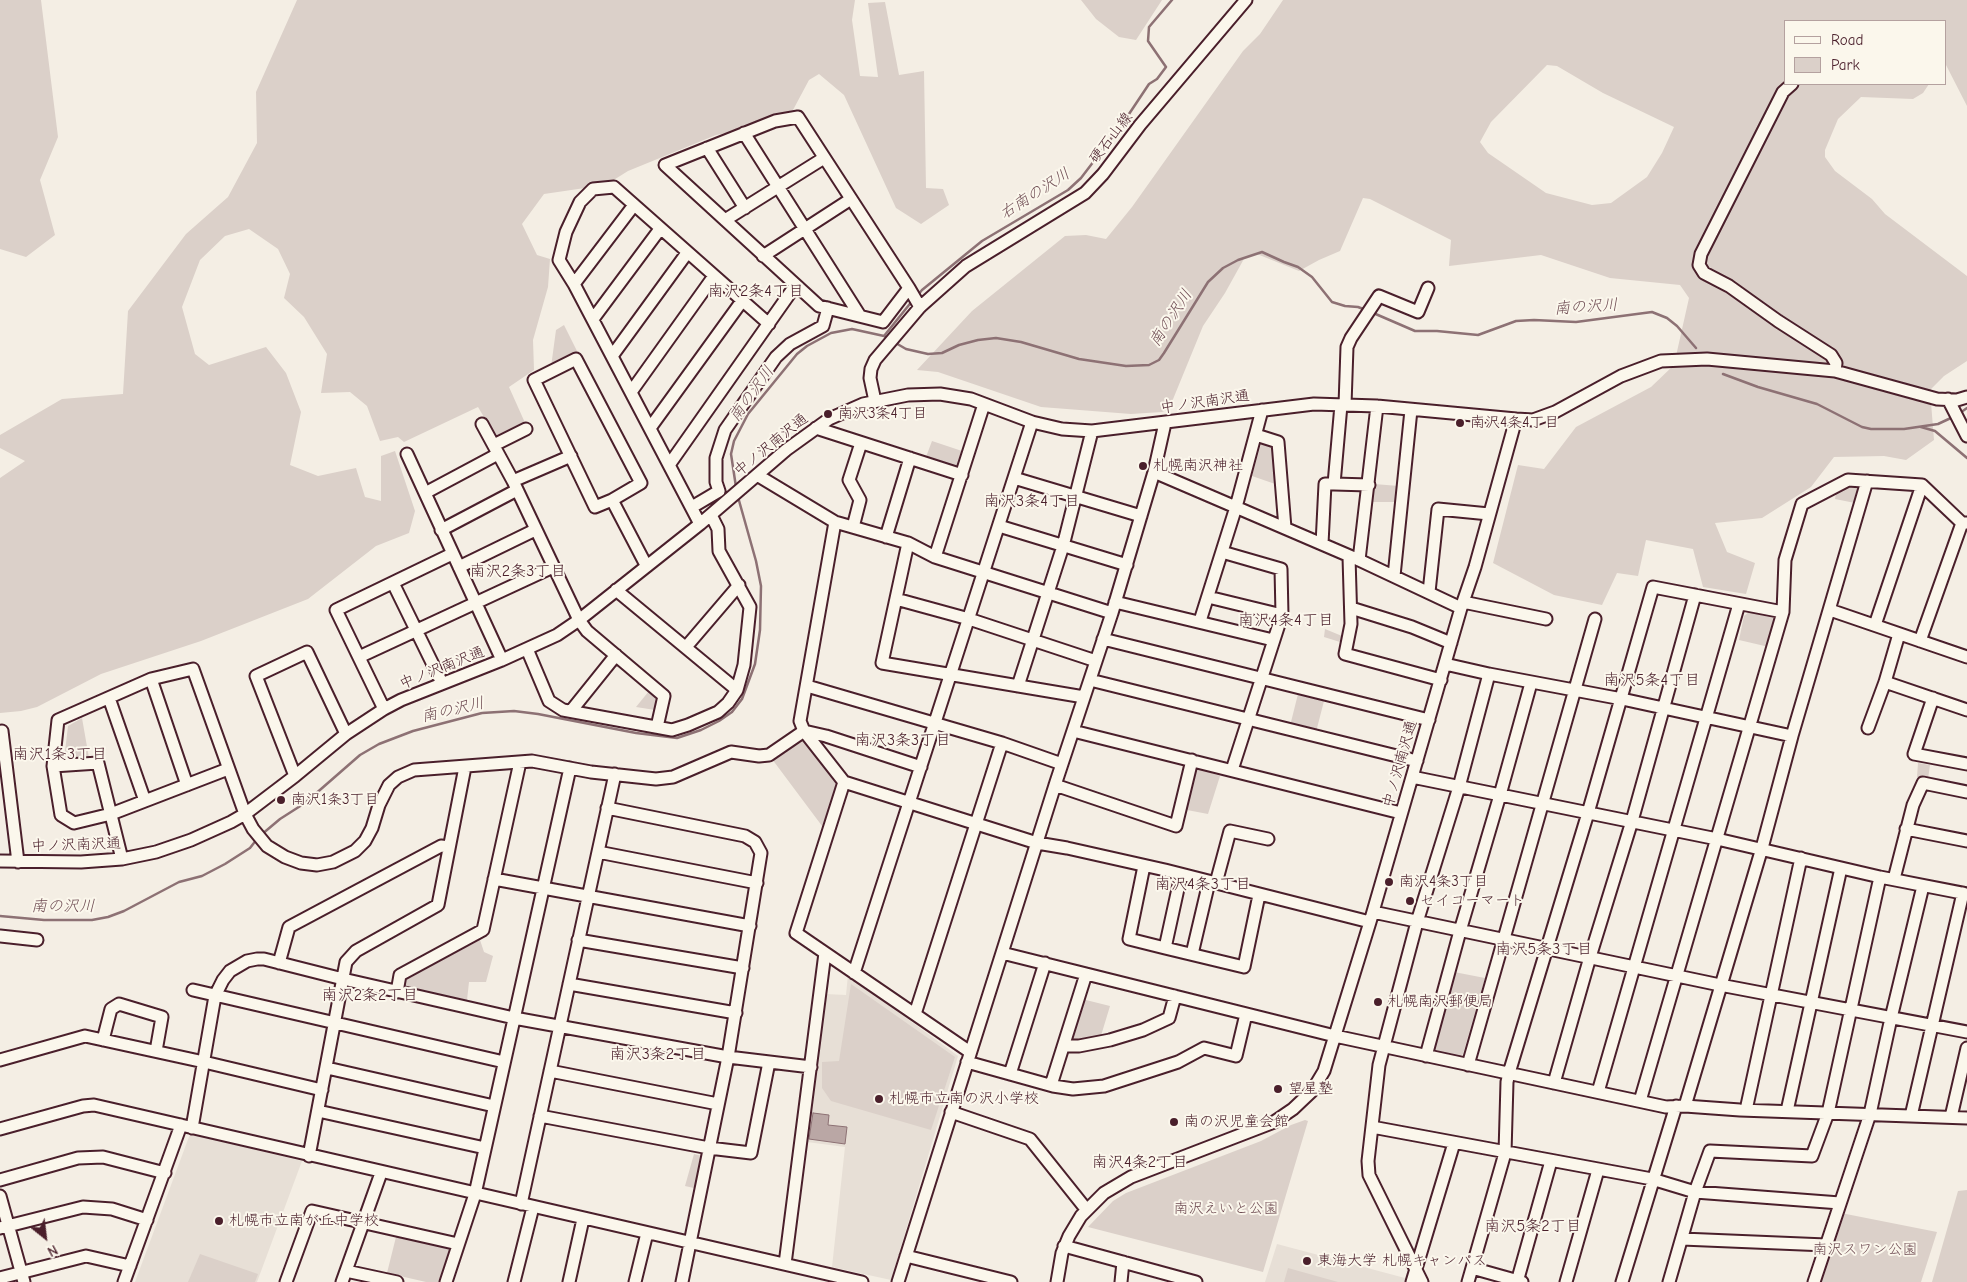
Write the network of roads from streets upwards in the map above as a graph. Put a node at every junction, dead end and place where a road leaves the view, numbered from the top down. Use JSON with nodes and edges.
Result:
{"nodes":[{"id":1,"x":1246,"y":0,"type":"edge"},
{"id":2,"x":1791,"y":85,"type":"edge"},
{"id":3,"x":744,"y":133,"type":"junction"},
{"id":4,"x":707,"y":148,"type":"junction"},
{"id":5,"x":824,"y":158,"type":"junction"},
{"id":6,"x":778,"y":187,"type":"junction"},
{"id":7,"x":851,"y":199,"type":"junction"},
{"id":8,"x":634,"y":205,"type":"junction"},
{"id":9,"x":744,"y":208,"type":"junction"},
{"id":10,"x":725,"y":220,"type":"junction"},
{"id":11,"x":660,"y":229,"type":"junction"},
{"id":12,"x":805,"y":229,"type":"junction"},
{"id":13,"x":687,"y":253,"type":"junction"},
{"id":14,"x":763,"y":256,"type":"junction"},
{"id":15,"x":714,"y":276,"type":"junction"},
{"id":16,"x":574,"y":284,"type":"junction"},
{"id":17,"x":795,"y":286,"type":"junction"},
{"id":18,"x":909,"y":288,"type":"junction"},
{"id":19,"x":1428,"y":288,"type":"dead end"},
{"id":20,"x":742,"y":301,"type":"junction"},
{"id":21,"x":920,"y":307,"type":"junction"},
{"id":22,"x":828,"y":308,"type":"junction"},
{"id":23,"x":860,"y":316,"type":"junction"},
{"id":24,"x":592,"y":319,"type":"junction"},
{"id":25,"x":770,"y":324,"type":"junction"},
{"id":26,"x":612,"y":356,"type":"junction"},
{"id":27,"x":1835,"y":371,"type":"junction"},
{"id":28,"x":631,"y":392,"type":"junction"},
{"id":29,"x":1967,"y":396,"type":"edge"},
{"id":30,"x":1948,"y":399,"type":"junction"},
{"id":31,"x":875,"y":401,"type":"junction"},
{"id":32,"x":984,"y":404,"type":"junction"},
{"id":33,"x":1343,"y":405,"type":"junction"},
{"id":34,"x":1377,"y":406,"type":"junction"},
{"id":35,"x":1262,"y":410,"type":"junction"},
{"id":36,"x":1412,"y":410,"type":"junction"},
{"id":37,"x":1516,"y":419,"type":"junction"},
{"id":38,"x":1032,"y":422,"type":"junction"},
{"id":39,"x":1165,"y":423,"type":"junction"},
{"id":40,"x":482,"y":424,"type":"dead end"},
{"id":41,"x":650,"y":428,"type":"junction"},
{"id":42,"x":816,"y":428,"type":"junction"},
{"id":43,"x":526,"y":429,"type":"dead end"},
{"id":44,"x":1092,"y":431,"type":"junction"},
{"id":45,"x":1256,"y":435,"type":"junction"},
{"id":46,"x":1967,"y":436,"type":"edge"},
{"id":47,"x":861,"y":443,"type":"junction"},
{"id":48,"x":496,"y":450,"type":"junction"},
{"id":49,"x":408,"y":454,"type":"dead end"},
{"id":50,"x":570,"y":456,"type":"junction"},
{"id":51,"x":910,"y":458,"type":"junction"},
{"id":52,"x":669,"y":465,"type":"junction"},
{"id":53,"x":1154,"y":472,"type":"junction"},
{"id":54,"x":757,"y":475,"type":"junction"},
{"id":55,"x":962,"y":475,"type":"junction"},
{"id":56,"x":1014,"y":478,"type":"junction"},
{"id":57,"x":1867,"y":481,"type":"junction"},
{"id":58,"x":1334,"y":484,"type":"junction"},
{"id":59,"x":1369,"y":485,"type":"junction"},
{"id":60,"x":1922,"y":485,"type":"junction"},
{"id":61,"x":515,"y":486,"type":"junction"},
{"id":62,"x":425,"y":493,"type":"junction"},
{"id":63,"x":1076,"y":497,"type":"junction"},
{"id":64,"x":612,"y":500,"type":"junction"},
{"id":65,"x":1236,"y":507,"type":"junction"},
{"id":66,"x":692,"y":508,"type":"junction"},
{"id":67,"x":714,"y":512,"type":"junction"},
{"id":68,"x":1489,"y":514,"type":"junction"},
{"id":69,"x":1141,"y":516,"type":"junction"},
{"id":70,"x":835,"y":522,"type":"junction"},
{"id":71,"x":1965,"y":523,"type":"edge"},
{"id":72,"x":700,"y":524,"type":"junction"},
{"id":73,"x":999,"y":526,"type":"junction"},
{"id":74,"x":852,"y":527,"type":"junction"},
{"id":75,"x":1285,"y":528,"type":"junction"},
{"id":76,"x":441,"y":530,"type":"junction"},
{"id":77,"x":536,"y":530,"type":"junction"},
{"id":78,"x":886,"y":537,"type":"junction"},
{"id":79,"x":908,"y":543,"type":"junction"},
{"id":80,"x":1322,"y":544,"type":"junction"},
{"id":81,"x":1063,"y":546,"type":"junction"},
{"id":82,"x":1222,"y":552,"type":"junction"},
{"id":83,"x":452,"y":554,"type":"junction"},
{"id":84,"x":935,"y":557,"type":"junction"},
{"id":85,"x":1354,"y":559,"type":"junction"},
{"id":86,"x":646,"y":565,"type":"junction"},
{"id":87,"x":1127,"y":565,"type":"junction"},
{"id":88,"x":459,"y":567,"type":"junction"},
{"id":89,"x":553,"y":567,"type":"junction"},
{"id":90,"x":984,"y":572,"type":"junction"},
{"id":91,"x":1394,"y":576,"type":"junction"},
{"id":92,"x":393,"y":583,"type":"junction"},
{"id":93,"x":739,"y":585,"type":"junction"},
{"id":94,"x":616,"y":590,"type":"junction"},
{"id":95,"x":1429,"y":592,"type":"junction"},
{"id":96,"x":1048,"y":594,"type":"junction"},
{"id":97,"x":1696,"y":595,"type":"junction"},
{"id":98,"x":1208,"y":597,"type":"junction"},
{"id":99,"x":896,"y":599,"type":"junction"},
{"id":100,"x":476,"y":604,"type":"junction"},
{"id":101,"x":1739,"y":604,"type":"junction"},
{"id":102,"x":1462,"y":605,"type":"junction"},
{"id":103,"x":1114,"y":607,"type":"junction"},
{"id":104,"x":1351,"y":608,"type":"junction"},
{"id":105,"x":1830,"y":610,"type":"junction"},
{"id":106,"x":1783,"y":612,"type":"junction"},
{"id":107,"x":1282,"y":615,"type":"junction"},
{"id":108,"x":1546,"y":619,"type":"dead end"},
{"id":109,"x":1595,"y":619,"type":"dead end"},
{"id":110,"x":579,"y":620,"type":"junction"},
{"id":111,"x":969,"y":620,"type":"junction"},
{"id":112,"x":1200,"y":621,"type":"junction"},
{"id":113,"x":1875,"y":625,"type":"junction"},
{"id":114,"x":415,"y":631,"type":"junction"},
{"id":115,"x":1899,"y":634,"type":"junction"},
{"id":116,"x":1103,"y":639,"type":"junction"},
{"id":117,"x":1032,"y":640,"type":"junction"},
{"id":118,"x":1273,"y":640,"type":"junction"},
{"id":119,"x":1920,"y":641,"type":"junction"},
{"id":120,"x":1451,"y":644,"type":"junction"},
{"id":121,"x":686,"y":647,"type":"junction"},
{"id":122,"x":527,"y":648,"type":"junction"},
{"id":123,"x":616,"y":655,"type":"junction"},
{"id":124,"x":359,"y":657,"type":"junction"},
{"id":125,"x":1967,"y":657,"type":"edge"},
{"id":126,"x":502,"y":660,"type":"junction"},
{"id":127,"x":1096,"y":661,"type":"junction"},
{"id":128,"x":1445,"y":664,"type":"junction"},
{"id":129,"x":952,"y":674,"type":"junction"},
{"id":130,"x":1489,"y":674,"type":"junction"},
{"id":131,"x":151,"y":679,"type":"junction"},
{"id":132,"x":1261,"y":679,"type":"junction"},
{"id":133,"x":1090,"y":680,"type":"junction"},
{"id":134,"x":1440,"y":680,"type":"junction"},
{"id":135,"x":1531,"y":682,"type":"junction"},
{"id":136,"x":1885,"y":682,"type":"junction"},
{"id":137,"x":442,"y":683,"type":"junction"},
{"id":138,"x":807,"y":686,"type":"junction"},
{"id":139,"x":1018,"y":686,"type":"junction"},
{"id":140,"x":1574,"y":689,"type":"junction"},
{"id":141,"x":737,"y":690,"type":"junction"},
{"id":142,"x":1084,"y":697,"type":"junction"},
{"id":143,"x":109,"y":698,"type":"junction"},
{"id":144,"x":1933,"y":698,"type":"junction"},
{"id":145,"x":1622,"y":699,"type":"junction"},
{"id":146,"x":1664,"y":708,"type":"junction"},
{"id":147,"x":384,"y":709,"type":"junction"},
{"id":148,"x":1967,"y":710,"type":"edge"},
{"id":149,"x":571,"y":711,"type":"junction"},
{"id":150,"x":1706,"y":718,"type":"junction"},
{"id":151,"x":1248,"y":720,"type":"junction"},
{"id":152,"x":1429,"y":720,"type":"junction"},
{"id":153,"x":935,"y":724,"type":"junction"},
{"id":154,"x":1748,"y":726,"type":"junction"},
{"id":155,"x":657,"y":727,"type":"junction"},
{"id":156,"x":1868,"y":728,"type":"dead end"},
{"id":157,"x":1073,"y":731,"type":"junction"},
{"id":158,"x":0,"y":732,"type":"edge"},
{"id":159,"x":804,"y":732,"type":"junction"},
{"id":160,"x":346,"y":734,"type":"junction"},
{"id":161,"x":1792,"y":736,"type":"junction"},
{"id":162,"x":1002,"y":743,"type":"junction"},
{"id":163,"x":1192,"y":760,"type":"junction"},
{"id":164,"x":1417,"y":761,"type":"junction"},
{"id":165,"x":520,"y":762,"type":"junction"},
{"id":166,"x":1062,"y":764,"type":"junction"},
{"id":167,"x":1967,"y":764,"type":"edge"},
{"id":168,"x":53,"y":766,"type":"junction"},
{"id":169,"x":465,"y":767,"type":"junction"},
{"id":170,"x":921,"y":767,"type":"junction"},
{"id":171,"x":570,"y":768,"type":"junction"},
{"id":172,"x":3,"y":769,"type":"edge"},
{"id":173,"x":228,"y":769,"type":"junction"},
{"id":174,"x":1232,"y":770,"type":"junction"},
{"id":175,"x":615,"y":774,"type":"junction"},
{"id":176,"x":295,"y":776,"type":"junction"},
{"id":177,"x":1412,"y":777,"type":"junction"},
{"id":178,"x":844,"y":782,"type":"junction"},
{"id":179,"x":187,"y":785,"type":"junction"},
{"id":180,"x":1055,"y":785,"type":"junction"},
{"id":181,"x":1459,"y":787,"type":"junction"},
{"id":182,"x":1967,"y":792,"type":"edge"},
{"id":183,"x":1500,"y":795,"type":"junction"},
{"id":184,"x":145,"y":801,"type":"junction"},
{"id":185,"x":909,"y":804,"type":"junction"},
{"id":186,"x":1544,"y":804,"type":"junction"},
{"id":187,"x":607,"y":808,"type":"junction"},
{"id":188,"x":1402,"y":813,"type":"junction"},
{"id":189,"x":1588,"y":813,"type":"junction"},
{"id":190,"x":111,"y":814,"type":"junction"},
{"id":191,"x":245,"y":814,"type":"junction"},
{"id":192,"x":1632,"y":821,"type":"junction"},
{"id":193,"x":976,"y":825,"type":"junction"},
{"id":194,"x":1906,"y":829,"type":"junction"},
{"id":195,"x":1674,"y":831,"type":"junction"},
{"id":196,"x":1717,"y":838,"type":"junction"},
{"id":197,"x":1268,"y":839,"type":"dead end"},
{"id":198,"x":1967,"y":842,"type":"edge"},
{"id":199,"x":1037,"y":843,"type":"junction"},
{"id":200,"x":449,"y":847,"type":"junction"},
{"id":201,"x":1762,"y":848,"type":"junction"},
{"id":202,"x":598,"y":852,"type":"junction"},
{"id":203,"x":1801,"y":858,"type":"junction"},
{"id":204,"x":122,"y":859,"type":"junction"},
{"id":205,"x":0,"y":862,"type":"edge"},
{"id":206,"x":18,"y":862,"type":"junction"},
{"id":207,"x":1144,"y":866,"type":"junction"},
{"id":208,"x":1841,"y":868,"type":"junction"},
{"id":209,"x":1181,"y":875,"type":"junction"},
{"id":210,"x":1880,"y":877,"type":"junction"},
{"id":211,"x":494,"y":879,"type":"junction"},
{"id":212,"x":1894,"y":880,"type":"junction"},
{"id":213,"x":1213,"y":882,"type":"junction"},
{"id":214,"x":757,"y":883,"type":"junction"},
{"id":215,"x":1923,"y":886,"type":"junction"},
{"id":216,"x":543,"y":888,"type":"junction"},
{"id":217,"x":1259,"y":894,"type":"junction"},
{"id":218,"x":1965,"y":894,"type":"edge"},
{"id":219,"x":588,"y":897,"type":"junction"},
{"id":220,"x":1371,"y":917,"type":"junction"},
{"id":221,"x":1417,"y":922,"type":"junction"},
{"id":222,"x":750,"y":926,"type":"junction"},
{"id":223,"x":1460,"y":931,"type":"junction"},
{"id":224,"x":0,"y":936,"type":"edge"},
{"id":225,"x":37,"y":940,"type":"dead end"},
{"id":226,"x":578,"y":940,"type":"junction"},
{"id":227,"x":1504,"y":940,"type":"junction"},
{"id":228,"x":1165,"y":948,"type":"junction"},
{"id":229,"x":1546,"y":948,"type":"junction"},
{"id":230,"x":1002,"y":953,"type":"junction"},
{"id":231,"x":825,"y":954,"type":"junction"},
{"id":232,"x":1192,"y":954,"type":"junction"},
{"id":233,"x":1590,"y":957,"type":"junction"},
{"id":234,"x":279,"y":963,"type":"junction"},
{"id":235,"x":1045,"y":963,"type":"junction"},
{"id":236,"x":1633,"y":967,"type":"junction"},
{"id":237,"x":743,"y":968,"type":"junction"},
{"id":238,"x":854,"y":973,"type":"junction"},
{"id":239,"x":1086,"y":974,"type":"junction"},
{"id":240,"x":1676,"y":976,"type":"junction"},
{"id":241,"x":343,"y":979,"type":"junction"},
{"id":242,"x":569,"y":984,"type":"junction"},
{"id":243,"x":1720,"y":985,"type":"junction"},
{"id":244,"x":194,"y":990,"type":"dead end"},
{"id":245,"x":396,"y":992,"type":"junction"},
{"id":246,"x":1771,"y":995,"type":"junction"},
{"id":247,"x":215,"y":996,"type":"junction"},
{"id":248,"x":1175,"y":996,"type":"junction"},
{"id":249,"x":1812,"y":1003,"type":"junction"},
{"id":250,"x":1852,"y":1010,"type":"junction"},
{"id":251,"x":736,"y":1013,"type":"junction"},
{"id":252,"x":915,"y":1014,"type":"junction"},
{"id":253,"x":1246,"y":1014,"type":"junction"},
{"id":254,"x":514,"y":1018,"type":"junction"},
{"id":255,"x":1891,"y":1018,"type":"junction"},
{"id":256,"x":335,"y":1023,"type":"junction"},
{"id":257,"x":1932,"y":1026,"type":"junction"},
{"id":258,"x":559,"y":1027,"type":"junction"},
{"id":259,"x":1967,"y":1032,"type":"edge"},
{"id":260,"x":1335,"y":1036,"type":"junction"},
{"id":261,"x":103,"y":1040,"type":"junction"},
{"id":262,"x":1064,"y":1046,"type":"junction"},
{"id":263,"x":1384,"y":1047,"type":"junction"},
{"id":264,"x":1967,"y":1048,"type":"edge"},
{"id":265,"x":156,"y":1052,"type":"junction"},
{"id":266,"x":1426,"y":1056,"type":"junction"},
{"id":267,"x":728,"y":1057,"type":"junction"},
{"id":268,"x":968,"y":1057,"type":"junction"},
{"id":269,"x":0,"y":1060,"type":"edge"},
{"id":270,"x":204,"y":1062,"type":"junction"},
{"id":271,"x":504,"y":1062,"type":"junction"},
{"id":272,"x":769,"y":1062,"type":"junction"},
{"id":273,"x":1468,"y":1065,"type":"junction"},
{"id":274,"x":811,"y":1067,"type":"junction"},
{"id":275,"x":326,"y":1068,"type":"junction"},
{"id":276,"x":550,"y":1071,"type":"junction"},
{"id":277,"x":1509,"y":1073,"type":"junction"},
{"id":278,"x":1010,"y":1074,"type":"junction"},
{"id":279,"x":1554,"y":1083,"type":"junction"},
{"id":280,"x":1051,"y":1086,"type":"junction"},
{"id":281,"x":322,"y":1090,"type":"junction"},
{"id":282,"x":1598,"y":1092,"type":"junction"},
{"id":283,"x":1640,"y":1101,"type":"junction"},
{"id":284,"x":718,"y":1104,"type":"junction"},
{"id":285,"x":494,"y":1106,"type":"junction"},
{"id":286,"x":1680,"y":1106,"type":"junction"},
{"id":287,"x":1746,"y":1110,"type":"junction"},
{"id":288,"x":318,"y":1111,"type":"junction"},
{"id":289,"x":1787,"y":1111,"type":"junction"},
{"id":290,"x":951,"y":1112,"type":"junction"},
{"id":291,"x":1828,"y":1113,"type":"junction"},
{"id":292,"x":1870,"y":1114,"type":"junction"},
{"id":293,"x":540,"y":1116,"type":"junction"},
{"id":294,"x":1911,"y":1116,"type":"junction"},
{"id":295,"x":1951,"y":1117,"type":"junction"},
{"id":296,"x":1967,"y":1118,"type":"edge"},
{"id":297,"x":186,"y":1126,"type":"junction"},
{"id":298,"x":1372,"y":1127,"type":"junction"},
{"id":299,"x":0,"y":1129,"type":"edge"},
{"id":300,"x":1454,"y":1143,"type":"junction"},
{"id":301,"x":485,"y":1148,"type":"junction"},
{"id":302,"x":709,"y":1148,"type":"junction"},
{"id":303,"x":1505,"y":1153,"type":"junction"},
{"id":304,"x":309,"y":1156,"type":"junction"},
{"id":305,"x":1551,"y":1161,"type":"junction"},
{"id":306,"x":1598,"y":1170,"type":"junction"},
{"id":307,"x":165,"y":1173,"type":"junction"},
{"id":308,"x":381,"y":1173,"type":"junction"},
{"id":309,"x":1652,"y":1179,"type":"junction"},
{"id":310,"x":0,"y":1180,"type":"edge"},
{"id":311,"x":1695,"y":1192,"type":"junction"},
{"id":312,"x":475,"y":1194,"type":"junction"},
{"id":313,"x":0,"y":1196,"type":"edge"},
{"id":314,"x":1840,"y":1202,"type":"junction"},
{"id":315,"x":521,"y":1204,"type":"junction"},
{"id":316,"x":533,"y":1207,"type":"junction"},
{"id":317,"x":1086,"y":1209,"type":"junction"},
{"id":318,"x":583,"y":1219,"type":"junction"},
{"id":319,"x":147,"y":1220,"type":"junction"},
{"id":320,"x":363,"y":1223,"type":"junction"},
{"id":321,"x":4,"y":1227,"type":"edge"},
{"id":322,"x":647,"y":1233,"type":"junction"},
{"id":323,"x":1682,"y":1238,"type":"junction"},
{"id":324,"x":691,"y":1243,"type":"junction"},
{"id":325,"x":458,"y":1244,"type":"junction"},
{"id":326,"x":1826,"y":1245,"type":"junction"},
{"id":327,"x":1064,"y":1246,"type":"junction"},
{"id":328,"x":906,"y":1256,"type":"junction"},
{"id":329,"x":1123,"y":1262,"type":"junction"},
{"id":330,"x":785,"y":1264,"type":"junction"},
{"id":331,"x":130,"y":1266,"type":"junction"},
{"id":332,"x":1416,"y":1268,"type":"junction"},
{"id":333,"x":1472,"y":1268,"type":"junction"},
{"id":334,"x":346,"y":1271,"type":"junction"},
{"id":335,"x":23,"y":1277,"type":"edge"},
{"id":336,"x":0,"y":1278,"type":"edge"},
{"id":337,"x":124,"y":1282,"type":"edge"},
{"id":338,"x":286,"y":1282,"type":"edge"},
{"id":339,"x":342,"y":1282,"type":"edge"},
{"id":340,"x":397,"y":1282,"type":"edge"},
{"id":341,"x":446,"y":1282,"type":"edge"},
{"id":342,"x":514,"y":1282,"type":"edge"},
{"id":343,"x":569,"y":1282,"type":"edge"},
{"id":344,"x":635,"y":1282,"type":"edge"},
{"id":345,"x":682,"y":1282,"type":"edge"},
{"id":346,"x":862,"y":1282,"type":"edge"},
{"id":347,"x":898,"y":1282,"type":"edge"},
{"id":348,"x":1011,"y":1282,"type":"edge"},
{"id":349,"x":1057,"y":1282,"type":"edge"},
{"id":350,"x":1121,"y":1282,"type":"edge"},
{"id":351,"x":1196,"y":1282,"type":"edge"},
{"id":352,"x":1412,"y":1282,"type":"edge"},
{"id":353,"x":1422,"y":1282,"type":"edge"},
{"id":354,"x":1468,"y":1282,"type":"edge"},
{"id":355,"x":1519,"y":1282,"type":"edge"},
{"id":356,"x":1566,"y":1282,"type":"edge"},
{"id":357,"x":1622,"y":1282,"type":"edge"},
{"id":358,"x":1669,"y":1282,"type":"edge"},
{"id":359,"x":1814,"y":1282,"type":"edge"}],
"edges":[{"from":1,"to":21,"type":"street","name":"硬石山線"},
{"from":2,"to":27,"type":"street"},
{"from":3,"to":4,"type":"street"},
{"from":3,"to":5,"type":"street"},
{"from":3,"to":6,"type":"street"},
{"from":4,"to":9,"type":"street"},
{"from":4,"to":10,"type":"street"},
{"from":5,"to":6,"type":"street"},
{"from":5,"to":7,"type":"street"},
{"from":6,"to":9,"type":"street"},
{"from":6,"to":12,"type":"street"},
{"from":7,"to":12,"type":"street"},
{"from":7,"to":18,"type":"street"},
{"from":8,"to":11,"type":"street"},
{"from":8,"to":16,"type":"street"},
{"from":8,"to":16,"type":"street"},
{"from":9,"to":10,"type":"street"},
{"from":10,"to":14,"type":"street"},
{"from":11,"to":13,"type":"street"},
{"from":11,"to":24,"type":"street"},
{"from":12,"to":14,"type":"street"},
{"from":12,"to":23,"type":"street"},
{"from":13,"to":15,"type":"street"},
{"from":13,"to":26,"type":"street"},
{"from":14,"to":17,"type":"street"},
{"from":15,"to":20,"type":"street"},
{"from":15,"to":28,"type":"street"},
{"from":16,"to":24,"type":"street"},
{"from":17,"to":22,"type":"street"},
{"from":17,"to":25,"type":"street"},
{"from":18,"to":21,"type":"street"},
{"from":18,"to":23,"type":"street"},
{"from":19,"to":33,"type":"street"},
{"from":20,"to":25,"type":"street"},
{"from":20,"to":41,"type":"street"},
{"from":21,"to":31,"type":"street","name":"硬石山線"},
{"from":22,"to":23,"type":"street"},
{"from":22,"to":66,"type":"street"},
{"from":24,"to":26,"type":"street"},
{"from":25,"to":52,"type":"street"},
{"from":26,"to":28,"type":"street"},
{"from":27,"to":30,"type":"street"},
{"from":27,"to":37,"type":"street"},
{"from":28,"to":41,"type":"street"},
{"from":29,"to":30,"type":"street"},
{"from":30,"to":46,"type":"street"},
{"from":31,"to":32,"type":"street","name":"中ノ沢南沢通"},
{"from":31,"to":42,"type":"street","name":"中ノ沢南沢通"},
{"from":32,"to":38,"type":"street","name":"中ノ沢南沢通"},
{"from":32,"to":55,"type":"street"},
{"from":33,"to":34,"type":"street","name":"中ノ沢南沢通"},
{"from":33,"to":35,"type":"street","name":"中ノ沢南沢通"},
{"from":33,"to":58,"type":"street"},
{"from":34,"to":36,"type":"street","name":"中ノ沢南沢通"},
{"from":34,"to":59,"type":"street"},
{"from":35,"to":39,"type":"street","name":"中ノ沢南沢通"},
{"from":35,"to":45,"type":"street"},
{"from":36,"to":37,"type":"street","name":"中ノ沢南沢通"},
{"from":36,"to":91,"type":"street"},
{"from":37,"to":68,"type":"street","name":"中ノ沢南沢通"},
{"from":38,"to":44,"type":"street","name":"中ノ沢南沢通"},
{"from":38,"to":56,"type":"street"},
{"from":39,"to":44,"type":"street","name":"中ノ沢南沢通"},
{"from":39,"to":53,"type":"street"},
{"from":40,"to":48,"type":"street"},
{"from":41,"to":52,"type":"street"},
{"from":42,"to":47,"type":"street"},
{"from":42,"to":54,"type":"street","name":"中ノ沢南沢通"},
{"from":43,"to":48,"type":"street"},
{"from":44,"to":63,"type":"street"},
{"from":45,"to":65,"type":"street"},
{"from":45,"to":75,"type":"street"},
{"from":47,"to":51,"type":"street"},
{"from":47,"to":74,"type":"street"},
{"from":48,"to":61,"type":"street"},
{"from":48,"to":62,"type":"street"},
{"from":49,"to":62,"type":"street"},
{"from":50,"to":61,"type":"street"},
{"from":50,"to":64,"type":"street"},
{"from":50,"to":64,"type":"street"},
{"from":51,"to":55,"type":"street"},
{"from":51,"to":78,"type":"street"},
{"from":52,"to":66,"type":"street"},
{"from":53,"to":65,"type":"street"},
{"from":53,"to":69,"type":"street"},
{"from":54,"to":67,"type":"street","name":"中ノ沢南沢通"},
{"from":54,"to":70,"type":"street"},
{"from":55,"to":84,"type":"street"},
{"from":56,"to":63,"type":"street"},
{"from":56,"to":73,"type":"street"},
{"from":57,"to":60,"type":"street"},
{"from":57,"to":105,"type":"street"},
{"from":57,"to":106,"type":"street"},
{"from":58,"to":59,"type":"street"},
{"from":58,"to":80,"type":"street"},
{"from":59,"to":85,"type":"street"},
{"from":60,"to":71,"type":"street"},
{"from":60,"to":113,"type":"street"},
{"from":61,"to":76,"type":"street"},
{"from":61,"to":77,"type":"street"},
{"from":62,"to":76,"type":"street"},
{"from":63,"to":69,"type":"street"},
{"from":63,"to":81,"type":"street"},
{"from":64,"to":86,"type":"street"},
{"from":65,"to":75,"type":"street"},
{"from":65,"to":82,"type":"street"},
{"from":66,"to":72,"type":"street"},
{"from":67,"to":72,"type":"street","name":"中ノ沢南沢通"},
{"from":67,"to":93,"type":"street"},
{"from":68,"to":95,"type":"street"},
{"from":68,"to":102,"type":"street","name":"中ノ沢南沢通"},
{"from":69,"to":87,"type":"street"},
{"from":70,"to":74,"type":"street"},
{"from":70,"to":138,"type":"street"},
{"from":71,"to":119,"type":"street"},
{"from":72,"to":86,"type":"street","name":"中ノ沢南沢通"},
{"from":73,"to":81,"type":"street"},
{"from":73,"to":90,"type":"street"},
{"from":74,"to":78,"type":"street"},
{"from":75,"to":80,"type":"street"},
{"from":76,"to":83,"type":"street"},
{"from":77,"to":88,"type":"street"},
{"from":77,"to":89,"type":"street"},
{"from":78,"to":79,"type":"street"},
{"from":79,"to":84,"type":"street"},
{"from":79,"to":99,"type":"street"},
{"from":80,"to":85,"type":"street"},
{"from":81,"to":87,"type":"street"},
{"from":81,"to":96,"type":"street"},
{"from":82,"to":98,"type":"street"},
{"from":82,"to":107,"type":"street"},
{"from":83,"to":88,"type":"street"},
{"from":83,"to":92,"type":"street"},
{"from":84,"to":90,"type":"street"},
{"from":85,"to":91,"type":"street"},
{"from":85,"to":104,"type":"street"},
{"from":86,"to":94,"type":"street","name":"中ノ沢南沢通"},
{"from":87,"to":103,"type":"street"},
{"from":88,"to":100,"type":"street"},
{"from":89,"to":100,"type":"street"},
{"from":89,"to":110,"type":"street"},
{"from":90,"to":96,"type":"street"},
{"from":90,"to":111,"type":"street"},
{"from":91,"to":95,"type":"street"},
{"from":92,"to":114,"type":"street"},
{"from":92,"to":124,"type":"street"},
{"from":93,"to":121,"type":"street"},
{"from":93,"to":141,"type":"street"},
{"from":94,"to":110,"type":"street","name":"中ノ沢南沢通"},
{"from":94,"to":121,"type":"street"},
{"from":95,"to":102,"type":"street"},
{"from":96,"to":103,"type":"street"},
{"from":96,"to":117,"type":"street"},
{"from":97,"to":101,"type":"street"},
{"from":97,"to":145,"type":"street"},
{"from":97,"to":146,"type":"street"},
{"from":98,"to":107,"type":"street"},
{"from":98,"to":112,"type":"street"},
{"from":99,"to":111,"type":"street"},
{"from":99,"to":129,"type":"street"},
{"from":100,"to":114,"type":"street"},
{"from":100,"to":126,"type":"street"},
{"from":101,"to":106,"type":"street"},
{"from":101,"to":150,"type":"street"},
{"from":102,"to":108,"type":"street"},
{"from":102,"to":120,"type":"street","name":"中ノ沢南沢通"},
{"from":103,"to":112,"type":"street"},
{"from":103,"to":116,"type":"street"},
{"from":104,"to":120,"type":"street"},
{"from":104,"to":134,"type":"street"},
{"from":105,"to":113,"type":"street"},
{"from":105,"to":161,"type":"street"},
{"from":106,"to":154,"type":"street"},
{"from":107,"to":118,"type":"street"},
{"from":109,"to":140,"type":"street"},
{"from":110,"to":122,"type":"street","name":"中ノ沢南沢通"},
{"from":110,"to":123,"type":"street"},
{"from":111,"to":117,"type":"street"},
{"from":111,"to":129,"type":"street"},
{"from":112,"to":118,"type":"street"},
{"from":113,"to":115,"type":"street"},
{"from":114,"to":124,"type":"street"},
{"from":114,"to":137,"type":"street"},
{"from":115,"to":119,"type":"street"},
{"from":115,"to":136,"type":"street"},
{"from":116,"to":127,"type":"street"},
{"from":116,"to":132,"type":"street"},
{"from":117,"to":127,"type":"street"},
{"from":117,"to":139,"type":"street"},
{"from":118,"to":132,"type":"street"},
{"from":119,"to":125,"type":"street"},
{"from":120,"to":128,"type":"street","name":"中ノ沢南沢通"},
{"from":121,"to":141,"type":"street"},
{"from":122,"to":126,"type":"street","name":"中ノ沢南沢通"},
{"from":122,"to":149,"type":"street"},
{"from":123,"to":149,"type":"street"},
{"from":123,"to":155,"type":"street"},
{"from":124,"to":147,"type":"street"},
{"from":126,"to":137,"type":"street","name":"中ノ沢南沢通"},
{"from":127,"to":133,"type":"street"},
{"from":128,"to":130,"type":"street"},
{"from":128,"to":134,"type":"street","name":"中ノ沢南沢通"},
{"from":129,"to":139,"type":"street"},
{"from":129,"to":153,"type":"street"},
{"from":130,"to":135,"type":"street"},
{"from":130,"to":181,"type":"street"},
{"from":131,"to":143,"type":"street"},
{"from":131,"to":173,"type":"street"},
{"from":131,"to":179,"type":"street"},
{"from":132,"to":151,"type":"street"},
{"from":132,"to":152,"type":"street"},
{"from":133,"to":142,"type":"street"},
{"from":133,"to":151,"type":"street"},
{"from":134,"to":152,"type":"street","name":"中ノ沢南沢通"},
{"from":135,"to":140,"type":"street"},
{"from":135,"to":183,"type":"street"},
{"from":136,"to":144,"type":"street"},
{"from":136,"to":156,"type":"street"},
{"from":137,"to":147,"type":"street","name":"中ノ沢南沢通"},
{"from":138,"to":153,"type":"street"},
{"from":138,"to":159,"type":"street"},
{"from":139,"to":142,"type":"street"},
{"from":140,"to":145,"type":"street"},
{"from":140,"to":186,"type":"street"},
{"from":141,"to":155,"type":"street"},
{"from":142,"to":157,"type":"street"},
{"from":143,"to":168,"type":"street"},
{"from":143,"to":184,"type":"street"},
{"from":144,"to":148,"type":"street"},
{"from":144,"to":167,"type":"street"},
{"from":145,"to":146,"type":"street"},
{"from":145,"to":189,"type":"street"},
{"from":146,"to":150,"type":"street"},
{"from":146,"to":192,"type":"street"},
{"from":147,"to":160,"type":"street","name":"中ノ沢南沢通"},
{"from":149,"to":155,"type":"street"},
{"from":150,"to":154,"type":"street"},
{"from":150,"to":195,"type":"street"},
{"from":151,"to":164,"type":"street"},
{"from":151,"to":174,"type":"street"},
{"from":152,"to":164,"type":"street","name":"中ノ沢南沢通"},
{"from":153,"to":162,"type":"street"},
{"from":153,"to":170,"type":"street"},
{"from":154,"to":161,"type":"street"},
{"from":154,"to":196,"type":"street"},
{"from":157,"to":163,"type":"street"},
{"from":157,"to":166,"type":"street"},
{"from":158,"to":172,"type":"street"},
{"from":159,"to":170,"type":"street"},
{"from":159,"to":175,"type":"street"},
{"from":159,"to":178,"type":"street"},
{"from":160,"to":176,"type":"street","name":"中ノ沢南沢通"},
{"from":160,"to":176,"type":"street"},
{"from":161,"to":201,"type":"street"},
{"from":162,"to":166,"type":"street"},
{"from":162,"to":193,"type":"street"},
{"from":163,"to":174,"type":"street"},
{"from":163,"to":180,"type":"street"},
{"from":164,"to":177,"type":"street","name":"中ノ沢南沢通"},
{"from":165,"to":169,"type":"street"},
{"from":165,"to":171,"type":"street"},
{"from":165,"to":211,"type":"street"},
{"from":166,"to":180,"type":"street"},
{"from":168,"to":190,"type":"street"},
{"from":168,"to":190,"type":"street"},
{"from":169,"to":191,"type":"street"},
{"from":169,"to":200,"type":"street"},
{"from":170,"to":185,"type":"street"},
{"from":171,"to":175,"type":"street"},
{"from":171,"to":216,"type":"street"},
{"from":172,"to":206,"type":"street"},
{"from":173,"to":179,"type":"street"},
{"from":173,"to":191,"type":"street"},
{"from":174,"to":188,"type":"street"},
{"from":175,"to":187,"type":"street"},
{"from":176,"to":191,"type":"street","name":"中ノ沢南沢通"},
{"from":177,"to":181,"type":"street"},
{"from":177,"to":188,"type":"street","name":"中ノ沢南沢通"},
{"from":178,"to":185,"type":"street"},
{"from":178,"to":231,"type":"street"},
{"from":179,"to":184,"type":"street"},
{"from":180,"to":199,"type":"street"},
{"from":181,"to":183,"type":"street"},
{"from":181,"to":221,"type":"street"},
{"from":182,"to":194,"type":"street"},
{"from":183,"to":186,"type":"street"},
{"from":183,"to":223,"type":"street"},
{"from":184,"to":190,"type":"street"},
{"from":185,"to":193,"type":"street"},
{"from":185,"to":238,"type":"street"},
{"from":186,"to":189,"type":"street"},
{"from":186,"to":227,"type":"street"},
{"from":187,"to":202,"type":"street"},
{"from":187,"to":214,"type":"street"},
{"from":188,"to":220,"type":"street","name":"中ノ沢南沢通"},
{"from":189,"to":192,"type":"street"},
{"from":189,"to":229,"type":"street"},
{"from":190,"to":204,"type":"street"},
{"from":191,"to":204,"type":"street","name":"中ノ沢南沢通"},
{"from":192,"to":195,"type":"street"},
{"from":192,"to":233,"type":"street"},
{"from":193,"to":199,"type":"street"},
{"from":193,"to":252,"type":"street"},
{"from":194,"to":198,"type":"street"},
{"from":194,"to":212,"type":"street"},
{"from":195,"to":196,"type":"street"},
{"from":195,"to":236,"type":"street"},
{"from":196,"to":201,"type":"street"},
{"from":196,"to":240,"type":"street"},
{"from":197,"to":213,"type":"street"},
{"from":199,"to":207,"type":"street"},
{"from":199,"to":230,"type":"street"},
{"from":200,"to":234,"type":"street"},
{"from":200,"to":241,"type":"street"},
{"from":201,"to":203,"type":"street"},
{"from":201,"to":243,"type":"street"},
{"from":202,"to":214,"type":"street"},
{"from":202,"to":219,"type":"street"},
{"from":203,"to":208,"type":"street"},
{"from":203,"to":246,"type":"street"},
{"from":204,"to":206,"type":"street","name":"中ノ沢南沢通"},
{"from":205,"to":206,"type":"street","name":"中ノ沢南沢通"},
{"from":207,"to":209,"type":"street"},
{"from":207,"to":228,"type":"street"},
{"from":208,"to":210,"type":"street"},
{"from":208,"to":249,"type":"street"},
{"from":209,"to":213,"type":"street"},
{"from":209,"to":228,"type":"street"},
{"from":210,"to":212,"type":"street"},
{"from":210,"to":250,"type":"street"},
{"from":211,"to":216,"type":"street"},
{"from":211,"to":245,"type":"street"},
{"from":212,"to":215,"type":"street"},
{"from":213,"to":217,"type":"street"},
{"from":213,"to":232,"type":"street"},
{"from":214,"to":222,"type":"street"},
{"from":215,"to":218,"type":"street"},
{"from":215,"to":255,"type":"street"},
{"from":216,"to":219,"type":"street"},
{"from":216,"to":254,"type":"street"},
{"from":217,"to":220,"type":"street"},
{"from":217,"to":232,"type":"street"},
{"from":218,"to":257,"type":"street"},
{"from":219,"to":222,"type":"street"},
{"from":219,"to":226,"type":"street"},
{"from":220,"to":221,"type":"street"},
{"from":220,"to":260,"type":"street","name":"中ノ沢南沢通"},
{"from":221,"to":223,"type":"street"},
{"from":221,"to":263,"type":"street"},
{"from":222,"to":237,"type":"street"},
{"from":223,"to":227,"type":"street"},
{"from":223,"to":266,"type":"street"},
{"from":224,"to":225,"type":"street"},
{"from":226,"to":237,"type":"street"},
{"from":226,"to":242,"type":"street"},
{"from":227,"to":229,"type":"street"},
{"from":227,"to":273,"type":"street"},
{"from":228,"to":232,"type":"street"},
{"from":229,"to":233,"type":"street"},
{"from":229,"to":277,"type":"street"},
{"from":230,"to":235,"type":"street"},
{"from":230,"to":268,"type":"street"},
{"from":231,"to":238,"type":"street"},
{"from":231,"to":274,"type":"street"},
{"from":233,"to":236,"type":"street"},
{"from":233,"to":279,"type":"street"},
{"from":234,"to":241,"type":"street"},
{"from":234,"to":247,"type":"street"},
{"from":235,"to":239,"type":"street"},
{"from":235,"to":278,"type":"street"},
{"from":236,"to":240,"type":"street"},
{"from":236,"to":282,"type":"street"},
{"from":237,"to":251,"type":"street"},
{"from":238,"to":252,"type":"street"},
{"from":239,"to":248,"type":"street"},
{"from":239,"to":262,"type":"street"},
{"from":240,"to":243,"type":"street"},
{"from":240,"to":283,"type":"street"},
{"from":241,"to":245,"type":"street"},
{"from":241,"to":256,"type":"street"},
{"from":242,"to":251,"type":"street"},
{"from":242,"to":258,"type":"street"},
{"from":243,"to":246,"type":"street"},
{"from":243,"to":286,"type":"street"},
{"from":244,"to":247,"type":"street"},
{"from":245,"to":254,"type":"street"},
{"from":246,"to":249,"type":"street"},
{"from":246,"to":287,"type":"street"},
{"from":247,"to":256,"type":"street"},
{"from":247,"to":270,"type":"street"},
{"from":248,"to":253,"type":"street"},
{"from":248,"to":262,"type":"street"},
{"from":249,"to":250,"type":"street"},
{"from":249,"to":289,"type":"street"},
{"from":250,"to":255,"type":"street"},
{"from":250,"to":291,"type":"street"},
{"from":251,"to":267,"type":"street"},
{"from":252,"to":268,"type":"street"},
{"from":253,"to":260,"type":"street"},
{"from":253,"to":280,"type":"street"},
{"from":254,"to":258,"type":"street"},
{"from":254,"to":271,"type":"street"},
{"from":255,"to":257,"type":"street"},
{"from":255,"to":292,"type":"street"},
{"from":256,"to":271,"type":"street"},
{"from":256,"to":275,"type":"street"},
{"from":257,"to":259,"type":"street"},
{"from":257,"to":294,"type":"street"},
{"from":258,"to":267,"type":"street"},
{"from":258,"to":276,"type":"street"},
{"from":260,"to":263,"type":"street"},
{"from":260,"to":317,"type":"street","name":"中ノ沢南沢通"},
{"from":261,"to":265,"type":"street"},
{"from":261,"to":265,"type":"street"},
{"from":261,"to":269,"type":"street"},
{"from":262,"to":280,"type":"street"},
{"from":263,"to":266,"type":"street"},
{"from":263,"to":298,"type":"street"},
{"from":264,"to":295,"type":"street"},
{"from":265,"to":270,"type":"street"},
{"from":266,"to":273,"type":"street"},
{"from":267,"to":272,"type":"street"},
{"from":267,"to":284,"type":"street"},
{"from":268,"to":278,"type":"street"},
{"from":268,"to":290,"type":"street"},
{"from":270,"to":281,"type":"street"},
{"from":270,"to":297,"type":"street"},
{"from":271,"to":285,"type":"street"},
{"from":272,"to":274,"type":"street"},
{"from":272,"to":302,"type":"street"},
{"from":273,"to":277,"type":"street"},
{"from":274,"to":330,"type":"street"},
{"from":275,"to":281,"type":"street"},
{"from":275,"to":285,"type":"street"},
{"from":276,"to":284,"type":"street"},
{"from":276,"to":293,"type":"street"},
{"from":277,"to":279,"type":"street"},
{"from":277,"to":303,"type":"street"},
{"from":278,"to":280,"type":"street"},
{"from":279,"to":282,"type":"street"},
{"from":281,"to":288,"type":"street"},
{"from":282,"to":283,"type":"street"},
{"from":283,"to":286,"type":"street"},
{"from":284,"to":302,"type":"street"},
{"from":285,"to":301,"type":"street"},
{"from":286,"to":287,"type":"street"},
{"from":286,"to":309,"type":"street"},
{"from":287,"to":289,"type":"street"},
{"from":288,"to":301,"type":"street"},
{"from":288,"to":304,"type":"street"},
{"from":289,"to":291,"type":"street"},
{"from":290,"to":317,"type":"street"},
{"from":290,"to":328,"type":"street"},
{"from":291,"to":292,"type":"street"},
{"from":291,"to":311,"type":"street"},
{"from":292,"to":294,"type":"street"},
{"from":292,"to":314,"type":"street"},
{"from":293,"to":302,"type":"street"},
{"from":293,"to":315,"type":"street"},
{"from":294,"to":295,"type":"street"},
{"from":295,"to":296,"type":"street"},
{"from":297,"to":299,"type":"street"},
{"from":297,"to":304,"type":"street"},
{"from":297,"to":307,"type":"street"},
{"from":298,"to":300,"type":"street"},
{"from":298,"to":332,"type":"street"},
{"from":300,"to":303,"type":"street"},
{"from":300,"to":332,"type":"street"},
{"from":301,"to":312,"type":"street"},
{"from":302,"to":324,"type":"street"},
{"from":303,"to":305,"type":"street"},
{"from":303,"to":333,"type":"street"},
{"from":304,"to":308,"type":"street"},
{"from":305,"to":306,"type":"street"},
{"from":305,"to":355,"type":"street"},
{"from":306,"to":309,"type":"street"},
{"from":306,"to":356,"type":"street"},
{"from":307,"to":310,"type":"street"},
{"from":307,"to":319,"type":"street"},
{"from":308,"to":312,"type":"street"},
{"from":308,"to":320,"type":"street"},
{"from":309,"to":311,"type":"street"},
{"from":309,"to":357,"type":"street"},
{"from":311,"to":314,"type":"street"},
{"from":311,"to":323,"type":"street"},
{"from":312,"to":315,"type":"street"},
{"from":312,"to":325,"type":"street"},
{"from":313,"to":321,"type":"street"},
{"from":314,"to":326,"type":"street"},
{"from":315,"to":316,"type":"street"},
{"from":316,"to":318,"type":"street"},
{"from":316,"to":342,"type":"street"},
{"from":317,"to":327,"type":"street","name":"中ノ沢南沢通"},
{"from":318,"to":322,"type":"street"},
{"from":318,"to":343,"type":"street"},
{"from":319,"to":321,"type":"street"},
{"from":319,"to":331,"type":"street"},
{"from":320,"to":325,"type":"street"},
{"from":320,"to":334,"type":"street"},
{"from":320,"to":338,"type":"street"},
{"from":321,"to":335,"type":"street"},
{"from":322,"to":324,"type":"street"},
{"from":322,"to":344,"type":"street"},
{"from":323,"to":326,"type":"street"},
{"from":323,"to":358,"type":"street"},
{"from":324,"to":330,"type":"street"},
{"from":324,"to":345,"type":"street"},
{"from":325,"to":341,"type":"street"},
{"from":326,"to":359,"type":"street"},
{"from":327,"to":329,"type":"street"},
{"from":327,"to":349,"type":"street","name":"中ノ沢南沢通"},
{"from":328,"to":347,"type":"street"},
{"from":328,"to":348,"type":"street"},
{"from":329,"to":350,"type":"street"},
{"from":329,"to":351,"type":"street"},
{"from":330,"to":346,"type":"street"},
{"from":331,"to":335,"type":"street"},
{"from":331,"to":337,"type":"street"},
{"from":332,"to":352,"type":"street"},
{"from":332,"to":353,"type":"street"},
{"from":333,"to":354,"type":"street"},
{"from":333,"to":355,"type":"street"},
{"from":334,"to":339,"type":"street"},
{"from":334,"to":340,"type":"street"},
{"from":335,"to":336,"type":"street"}]}
